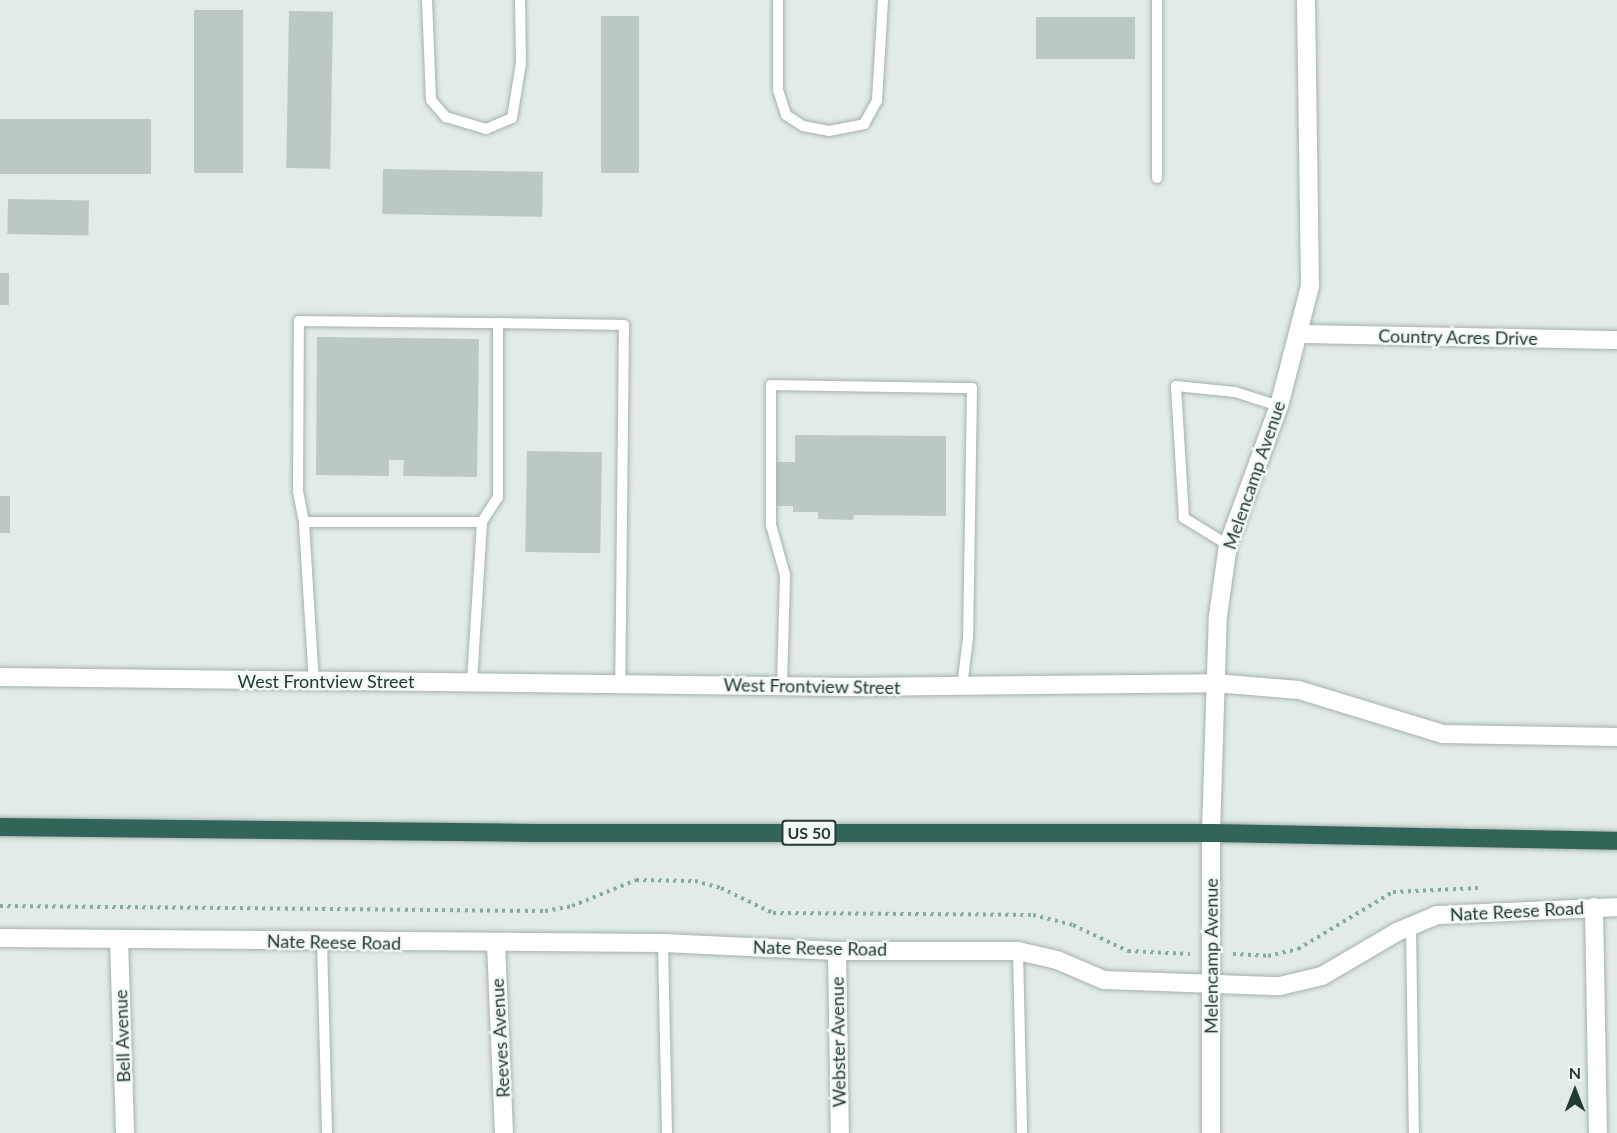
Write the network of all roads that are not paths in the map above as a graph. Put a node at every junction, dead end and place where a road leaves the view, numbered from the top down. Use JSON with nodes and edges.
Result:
{"nodes":[{"id":1,"x":427,"y":0,"type":"edge"},
{"id":2,"x":520,"y":0,"type":"edge"},
{"id":3,"x":778,"y":0,"type":"edge"},
{"id":4,"x":883,"y":0,"type":"edge"},
{"id":5,"x":1156,"y":0,"type":"edge"},
{"id":6,"x":1306,"y":0,"type":"edge"},
{"id":7,"x":1156,"y":178,"type":"dead end"},
{"id":8,"x":498,"y":323,"type":"junction"},
{"id":9,"x":1300,"y":334,"type":"junction"},
{"id":10,"x":1617,"y":340,"type":"edge"},
{"id":11,"x":1279,"y":406,"type":"junction"},
{"id":12,"x":304,"y":522,"type":"junction"},
{"id":13,"x":482,"y":522,"type":"junction"},
{"id":14,"x":1228,"y":545,"type":"junction"},
{"id":15,"x":0,"y":677,"type":"edge"},
{"id":16,"x":472,"y":681,"type":"junction"},
{"id":17,"x":314,"y":683,"type":"junction"},
{"id":18,"x":1215,"y":683,"type":"junction"},
{"id":19,"x":620,"y":684,"type":"junction"},
{"id":20,"x":782,"y":685,"type":"junction"},
{"id":21,"x":962,"y":687,"type":"junction"},
{"id":22,"x":1617,"y":736,"type":"edge"},
{"id":23,"x":0,"y":827,"type":"edge"},
{"id":24,"x":1211,"y":833,"type":"junction"},
{"id":25,"x":1617,"y":841,"type":"edge"},
{"id":26,"x":1594,"y":906,"type":"junction"},
{"id":27,"x":1617,"y":907,"type":"edge"},
{"id":28,"x":1411,"y":926,"type":"junction"},
{"id":29,"x":0,"y":938,"type":"edge"},
{"id":30,"x":119,"y":940,"type":"junction"},
{"id":31,"x":322,"y":941,"type":"junction"},
{"id":32,"x":496,"y":943,"type":"junction"},
{"id":33,"x":663,"y":943,"type":"junction"},
{"id":34,"x":837,"y":951,"type":"junction"},
{"id":35,"x":1018,"y":951,"type":"junction"},
{"id":36,"x":1211,"y":982,"type":"junction"},
{"id":37,"x":125,"y":1133,"type":"edge"},
{"id":38,"x":327,"y":1133,"type":"edge"},
{"id":39,"x":504,"y":1133,"type":"edge"},
{"id":40,"x":667,"y":1133,"type":"edge"},
{"id":41,"x":840,"y":1133,"type":"edge"},
{"id":42,"x":1022,"y":1133,"type":"edge"},
{"id":43,"x":1211,"y":1133,"type":"edge"},
{"id":44,"x":1414,"y":1133,"type":"edge"},
{"id":45,"x":1598,"y":1133,"type":"edge"}],
"edges":[{"from":1,"to":2,"type":"lane"},
{"from":3,"to":4,"type":"lane"},
{"from":5,"to":7,"type":"lane"},
{"from":6,"to":9,"type":"street","name":"Melencamp Avenue"},
{"from":8,"to":12,"type":"lane"},
{"from":8,"to":13,"type":"lane"},
{"from":8,"to":19,"type":"lane"},
{"from":9,"to":10,"type":"street","name":"Country Acres Drive"},
{"from":9,"to":11,"type":"street","name":"Melencamp Avenue"},
{"from":11,"to":14,"type":"street","name":"Melencamp Avenue"},
{"from":11,"to":14,"type":"lane"},
{"from":12,"to":13,"type":"lane"},
{"from":12,"to":17,"type":"lane"},
{"from":13,"to":16,"type":"lane"},
{"from":14,"to":18,"type":"street","name":"Melencamp Avenue"},
{"from":15,"to":17,"type":"street","name":"West Frontview Street"},
{"from":16,"to":17,"type":"street","name":"West Frontview Street"},
{"from":16,"to":19,"type":"street","name":"West Frontview Street"},
{"from":18,"to":21,"type":"street","name":"West Frontview Street"},
{"from":18,"to":22,"type":"street","name":"West Frontview Street"},
{"from":18,"to":24,"type":"street","name":"Melencamp Avenue"},
{"from":19,"to":20,"type":"street","name":"West Frontview Street"},
{"from":20,"to":21,"type":"street","name":"West Frontview Street"},
{"from":20,"to":21,"type":"lane"},
{"from":23,"to":24,"type":"highway","number":"US 50"},
{"from":24,"to":25,"type":"highway","number":"US 50"},
{"from":24,"to":36,"type":"street","name":"Melencamp Avenue"},
{"from":26,"to":27,"type":"street","name":"Nate Reese Road"},
{"from":26,"to":28,"type":"street","name":"Nate Reese Road"},
{"from":26,"to":45,"type":"street"},
{"from":28,"to":36,"type":"street","name":"Nate Reese Road"},
{"from":28,"to":44,"type":"lane"},
{"from":29,"to":30,"type":"street","name":"Nate Reese Road"},
{"from":30,"to":31,"type":"street","name":"Nate Reese Road"},
{"from":30,"to":37,"type":"street","name":"Bell Avenue"},
{"from":31,"to":32,"type":"street","name":"Nate Reese Road"},
{"from":31,"to":38,"type":"lane"},
{"from":32,"to":33,"type":"street","name":"Nate Reese Road"},
{"from":32,"to":39,"type":"street","name":"Reeves Avenue"},
{"from":33,"to":34,"type":"street","name":"Nate Reese Road"},
{"from":33,"to":40,"type":"lane"},
{"from":34,"to":35,"type":"street","name":"Nate Reese Road"},
{"from":34,"to":41,"type":"street","name":"Webster Avenue"},
{"from":35,"to":36,"type":"street","name":"Nate Reese Road"},
{"from":35,"to":42,"type":"lane"},
{"from":36,"to":43,"type":"street","name":"Melencamp Avenue"}]}
